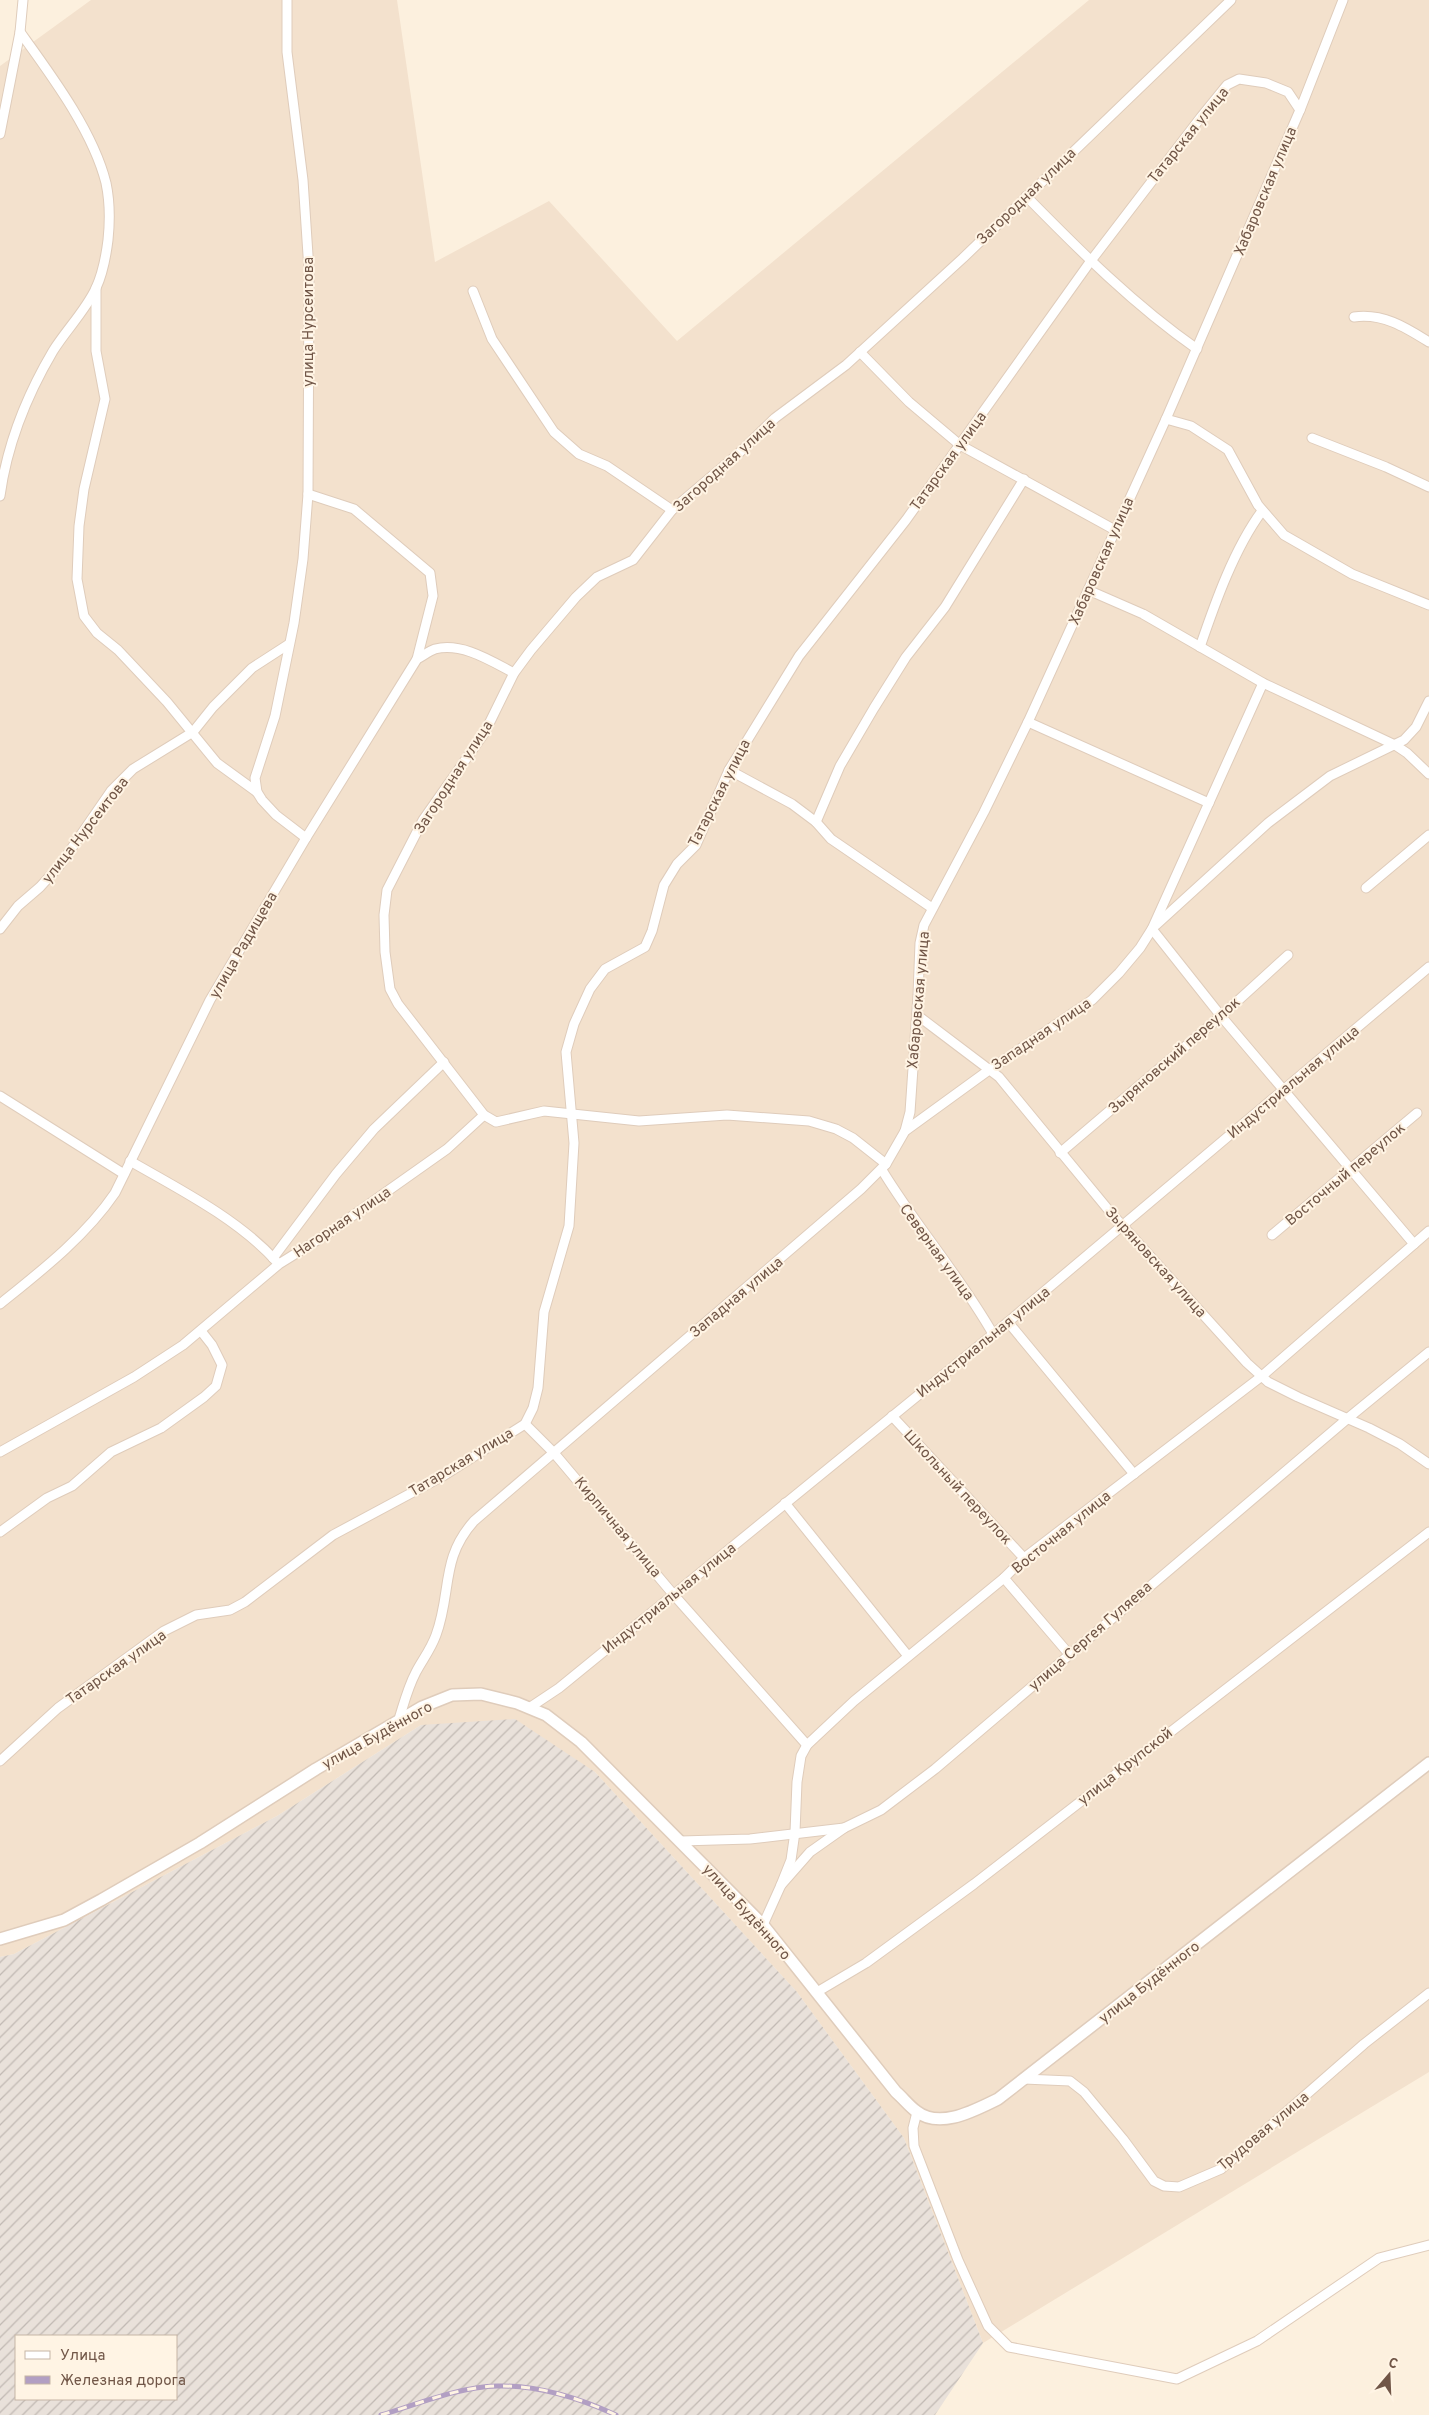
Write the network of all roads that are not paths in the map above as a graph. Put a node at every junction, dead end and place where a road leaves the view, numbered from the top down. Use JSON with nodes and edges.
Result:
{"nodes":[{"id":1,"x":23,"y":0,"type":"edge"},
{"id":2,"x":287,"y":0,"type":"edge"},
{"id":3,"x":1231,"y":0,"type":"edge"},
{"id":4,"x":1343,"y":0,"type":"edge"},
{"id":5,"x":20,"y":32,"type":"junction"},
{"id":6,"x":1300,"y":110,"type":"junction"},
{"id":7,"x":0,"y":134,"type":"edge"},
{"id":8,"x":1026,"y":196,"type":"junction"},
{"id":9,"x":1090,"y":262,"type":"junction"},
{"id":10,"x":96,"y":288,"type":"junction"},
{"id":11,"x":473,"y":291,"type":"dead end"},
{"id":12,"x":1354,"y":317,"type":"dead end"},
{"id":13,"x":1429,"y":342,"type":"edge"},
{"id":14,"x":1196,"y":349,"type":"junction"},
{"id":15,"x":860,"y":352,"type":"junction"},
{"id":16,"x":1166,"y":418,"type":"junction"},
{"id":17,"x":1312,"y":438,"type":"dead end"},
{"id":18,"x":960,"y":445,"type":"junction"},
{"id":19,"x":1024,"y":478,"type":"junction"},
{"id":20,"x":1429,"y":487,"type":"edge"},
{"id":21,"x":308,"y":494,"type":"junction"},
{"id":22,"x":0,"y":496,"type":"edge"},
{"id":23,"x":672,"y":510,"type":"junction"},
{"id":24,"x":1262,"y":511,"type":"junction"},
{"id":25,"x":1115,"y":530,"type":"junction"},
{"id":26,"x":1088,"y":590,"type":"junction"},
{"id":27,"x":1429,"y":605,"type":"edge"},
{"id":28,"x":289,"y":644,"type":"junction"},
{"id":29,"x":1200,"y":647,"type":"junction"},
{"id":30,"x":417,"y":659,"type":"junction"},
{"id":31,"x":514,"y":673,"type":"junction"},
{"id":32,"x":1263,"y":683,"type":"junction"},
{"id":33,"x":1429,"y":701,"type":"edge"},
{"id":34,"x":1028,"y":722,"type":"junction"},
{"id":35,"x":193,"y":732,"type":"junction"},
{"id":36,"x":1395,"y":745,"type":"junction"},
{"id":37,"x":729,"y":770,"type":"junction"},
{"id":38,"x":1429,"y":774,"type":"edge"},
{"id":39,"x":257,"y":792,"type":"junction"},
{"id":40,"x":1209,"y":803,"type":"junction"},
{"id":41,"x":816,"y":822,"type":"junction"},
{"id":42,"x":1429,"y":835,"type":"edge"},
{"id":43,"x":306,"y":838,"type":"junction"},
{"id":44,"x":1366,"y":888,"type":"dead end"},
{"id":45,"x":932,"y":908,"type":"junction"},
{"id":46,"x":0,"y":929,"type":"edge"},
{"id":47,"x":1152,"y":929,"type":"junction"},
{"id":48,"x":1288,"y":955,"type":"dead end"},
{"id":49,"x":1429,"y":967,"type":"edge"},
{"id":50,"x":917,"y":1015,"type":"junction"},
{"id":51,"x":1221,"y":1016,"type":"junction"},
{"id":52,"x":444,"y":1062,"type":"junction"},
{"id":53,"x":989,"y":1070,"type":"junction"},
{"id":54,"x":1284,"y":1090,"type":"junction"},
{"id":55,"x":0,"y":1096,"type":"edge"},
{"id":56,"x":1417,"y":1113,"type":"dead end"},
{"id":57,"x":572,"y":1114,"type":"junction"},
{"id":58,"x":484,"y":1115,"type":"junction"},
{"id":59,"x":905,"y":1131,"type":"junction"},
{"id":60,"x":1060,"y":1153,"type":"junction"},
{"id":61,"x":130,"y":1161,"type":"junction"},
{"id":62,"x":884,"y":1167,"type":"junction"},
{"id":63,"x":1351,"y":1169,"type":"junction"},
{"id":64,"x":124,"y":1174,"type":"junction"},
{"id":65,"x":1123,"y":1225,"type":"junction"},
{"id":66,"x":1429,"y":1231,"type":"edge"},
{"id":67,"x":1272,"y":1235,"type":"dead end"},
{"id":68,"x":1414,"y":1244,"type":"junction"},
{"id":69,"x":276,"y":1261,"type":"junction"},
{"id":70,"x":0,"y":1304,"type":"edge"},
{"id":71,"x":1008,"y":1322,"type":"junction"},
{"id":72,"x":201,"y":1331,"type":"junction"},
{"id":73,"x":993,"y":1334,"type":"junction"},
{"id":74,"x":1429,"y":1352,"type":"edge"},
{"id":75,"x":1262,"y":1376,"type":"junction"},
{"id":76,"x":892,"y":1416,"type":"junction"},
{"id":77,"x":1347,"y":1418,"type":"junction"},
{"id":78,"x":525,"y":1424,"type":"junction"},
{"id":79,"x":0,"y":1452,"type":"edge"},
{"id":80,"x":554,"y":1453,"type":"junction"},
{"id":81,"x":1429,"y":1464,"type":"edge"},
{"id":82,"x":1134,"y":1474,"type":"junction"},
{"id":83,"x":785,"y":1503,"type":"junction"},
{"id":84,"x":0,"y":1532,"type":"edge"},
{"id":85,"x":1429,"y":1532,"type":"edge"},
{"id":86,"x":1024,"y":1558,"type":"junction"},
{"id":87,"x":1004,"y":1578,"type":"junction"},
{"id":88,"x":674,"y":1594,"type":"junction"},
{"id":89,"x":1068,"y":1654,"type":"junction"},
{"id":90,"x":908,"y":1656,"type":"junction"},
{"id":91,"x":529,"y":1708,"type":"junction"},
{"id":92,"x":400,"y":1719,"type":"junction"},
{"id":93,"x":807,"y":1745,"type":"junction"},
{"id":94,"x":0,"y":1761,"type":"edge"},
{"id":95,"x":1429,"y":1764,"type":"edge"},
{"id":96,"x":844,"y":1828,"type":"junction"},
{"id":97,"x":795,"y":1832,"type":"junction"},
{"id":98,"x":680,"y":1841,"type":"junction"},
{"id":99,"x":781,"y":1884,"type":"junction"},
{"id":100,"x":763,"y":1925,"type":"junction"},
{"id":101,"x":0,"y":1939,"type":"edge"},
{"id":102,"x":817,"y":1992,"type":"junction"},
{"id":103,"x":1429,"y":1993,"type":"edge"},
{"id":104,"x":1024,"y":2079,"type":"junction"},
{"id":105,"x":917,"y":2112,"type":"junction"},
{"id":106,"x":1429,"y":2245,"type":"edge"}],
"edges":[{"from":1,"to":5,"type":"street"},
{"from":2,"to":21,"type":"street","name":"улица Нурсеитова"},
{"from":3,"to":8,"type":"street","name":"Загородная улица"},
{"from":4,"to":6,"type":"street","name":"Хабаровская улица"},
{"from":5,"to":7,"type":"street"},
{"from":5,"to":10,"type":"street"},
{"from":6,"to":9,"type":"street","name":"Татарская улица"},
{"from":6,"to":14,"type":"street","name":"Хабаровская улица"},
{"from":8,"to":9,"type":"street"},
{"from":8,"to":15,"type":"street","name":"Загородная улица"},
{"from":9,"to":14,"type":"street"},
{"from":9,"to":18,"type":"street","name":"Татарская улица"},
{"from":10,"to":22,"type":"street"},
{"from":10,"to":35,"type":"street"},
{"from":11,"to":23,"type":"street"},
{"from":12,"to":13,"type":"street"},
{"from":14,"to":16,"type":"street","name":"Хабаровская улица"},
{"from":15,"to":18,"type":"street"},
{"from":15,"to":23,"type":"street","name":"Загородная улица"},
{"from":16,"to":24,"type":"street"},
{"from":16,"to":25,"type":"street","name":"Хабаровская улица"},
{"from":17,"to":20,"type":"street"},
{"from":18,"to":19,"type":"street"},
{"from":18,"to":37,"type":"street","name":"Татарская улица"},
{"from":19,"to":25,"type":"street"},
{"from":19,"to":41,"type":"street"},
{"from":21,"to":28,"type":"street","name":"улица Нурсеитова"},
{"from":21,"to":30,"type":"street","name":"улица Радищева"},
{"from":23,"to":31,"type":"street","name":"Загородная улица"},
{"from":24,"to":27,"type":"street"},
{"from":24,"to":29,"type":"street"},
{"from":25,"to":26,"type":"street","name":"Хабаровская улица"},
{"from":26,"to":29,"type":"street"},
{"from":26,"to":34,"type":"street","name":"Хабаровская улица"},
{"from":28,"to":35,"type":"street","name":"улица Нурсеитова"},
{"from":28,"to":39,"type":"street","name":"улица Нурсеитова"},
{"from":29,"to":32,"type":"street"},
{"from":30,"to":31,"type":"street"},
{"from":30,"to":43,"type":"street","name":"улица Радищева"},
{"from":31,"to":52,"type":"street","name":"Загородная улица"},
{"from":32,"to":36,"type":"street"},
{"from":32,"to":40,"type":"street","name":"Западная улица"},
{"from":33,"to":36,"type":"street","name":"Западная улица"},
{"from":34,"to":40,"type":"street"},
{"from":34,"to":45,"type":"street","name":"Хабаровская улица"},
{"from":35,"to":39,"type":"street"},
{"from":35,"to":46,"type":"street","name":"улица Нурсеитова"},
{"from":36,"to":38,"type":"street"},
{"from":36,"to":47,"type":"street","name":"Западная улица"},
{"from":37,"to":41,"type":"street"},
{"from":37,"to":57,"type":"street","name":"Татарская улица"},
{"from":39,"to":43,"type":"street"},
{"from":40,"to":47,"type":"street","name":"Западная улица"},
{"from":41,"to":45,"type":"street"},
{"from":42,"to":44,"type":"street"},
{"from":43,"to":61,"type":"street","name":"улица Радищева"},
{"from":45,"to":50,"type":"street","name":"Хабаровская улица"},
{"from":47,"to":51,"type":"street"},
{"from":47,"to":53,"type":"street","name":"Западная улица"},
{"from":48,"to":51,"type":"street","name":"Зыряновский переулок"},
{"from":49,"to":54,"type":"street","name":"Индустриальная улица"},
{"from":50,"to":53,"type":"street","name":"Зыряновская улица"},
{"from":50,"to":59,"type":"street","name":"Хабаровская улица"},
{"from":51,"to":54,"type":"street"},
{"from":51,"to":60,"type":"street","name":"Зыряновский переулок"},
{"from":52,"to":58,"type":"street","name":"Загородная улица"},
{"from":52,"to":69,"type":"street"},
{"from":53,"to":59,"type":"street","name":"Западная улица"},
{"from":53,"to":60,"type":"street","name":"Зыряновская улица"},
{"from":54,"to":63,"type":"street"},
{"from":54,"to":65,"type":"street","name":"Индустриальная улица"},
{"from":55,"to":64,"type":"street"},
{"from":56,"to":63,"type":"street","name":"Восточный переулок"},
{"from":57,"to":58,"type":"street"},
{"from":57,"to":62,"type":"street"},
{"from":57,"to":78,"type":"street","name":"Татарская улица"},
{"from":58,"to":69,"type":"street","name":"Нагорная улица"},
{"from":59,"to":62,"type":"street","name":"Западная улица"},
{"from":60,"to":65,"type":"street","name":"Зыряновская улица"},
{"from":61,"to":64,"type":"street","name":"улица Радищева"},
{"from":61,"to":69,"type":"street"},
{"from":62,"to":73,"type":"street","name":"Северная улица"},
{"from":62,"to":80,"type":"street","name":"Западная улица"},
{"from":63,"to":67,"type":"street","name":"Восточный переулок"},
{"from":63,"to":68,"type":"street"},
{"from":64,"to":70,"type":"street","name":"улица Радищева"},
{"from":65,"to":71,"type":"street","name":"Индустриальная улица"},
{"from":65,"to":75,"type":"street","name":"Зыряновская улица"},
{"from":66,"to":68,"type":"street","name":"Восточная улица"},
{"from":68,"to":75,"type":"street","name":"Восточная улица"},
{"from":69,"to":72,"type":"street","name":"Нагорная улица"},
{"from":71,"to":73,"type":"street","name":"Индустриальная улица"},
{"from":71,"to":82,"type":"street"},
{"from":72,"to":79,"type":"street","name":"Нагорная улица"},
{"from":72,"to":84,"type":"street"},
{"from":73,"to":76,"type":"street","name":"Индустриальная улица"},
{"from":74,"to":77,"type":"street","name":"улица Сергея Гуляева"},
{"from":75,"to":77,"type":"street","name":"Зыряновская улица"},
{"from":75,"to":82,"type":"street","name":"Восточная улица"},
{"from":76,"to":83,"type":"street","name":"Индустриальная улица"},
{"from":76,"to":86,"type":"street","name":"Школьный переулок"},
{"from":77,"to":81,"type":"street","name":"Зыряновская улица"},
{"from":77,"to":89,"type":"street","name":"улица Сергея Гуляева"},
{"from":78,"to":80,"type":"street","name":"Кирпичная улица"},
{"from":78,"to":94,"type":"street","name":"Татарская улица"},
{"from":80,"to":88,"type":"street","name":"Кирпичная улица"},
{"from":80,"to":92,"type":"street","name":"Западная улица"},
{"from":82,"to":86,"type":"street","name":"Восточная улица"},
{"from":83,"to":88,"type":"street","name":"Индустриальная улица"},
{"from":83,"to":90,"type":"street"},
{"from":85,"to":102,"type":"street","name":"улица Крупской"},
{"from":86,"to":87,"type":"street","name":"Восточная улица"},
{"from":87,"to":89,"type":"street"},
{"from":87,"to":90,"type":"street","name":"Восточная улица"},
{"from":88,"to":91,"type":"street","name":"Индустриальная улица"},
{"from":88,"to":93,"type":"street","name":"Кирпичная улица"},
{"from":89,"to":96,"type":"street","name":"улица Сергея Гуляева"},
{"from":90,"to":93,"type":"street","name":"Восточная улица"},
{"from":91,"to":92,"type":"street","name":"улица Будённого"},
{"from":91,"to":98,"type":"street","name":"улица Будённого"},
{"from":92,"to":101,"type":"street","name":"улица Будённого"},
{"from":93,"to":97,"type":"street","name":"Восточная улица"},
{"from":95,"to":104,"type":"street","name":"улица Будённого"},
{"from":96,"to":97,"type":"street"},
{"from":96,"to":99,"type":"street","name":"улица Сергея Гуляева"},
{"from":97,"to":98,"type":"street"},
{"from":97,"to":99,"type":"street","name":"Восточная улица"},
{"from":98,"to":100,"type":"street","name":"улица Будённого"},
{"from":99,"to":100,"type":"street","name":"улица Сергея Гуляева"},
{"from":100,"to":102,"type":"street","name":"улица Будённого"},
{"from":102,"to":105,"type":"street","name":"улица Будённого"},
{"from":103,"to":104,"type":"street","name":"Трудовая улица"},
{"from":104,"to":105,"type":"street","name":"улица Будённого"},
{"from":105,"to":106,"type":"street"}]}
